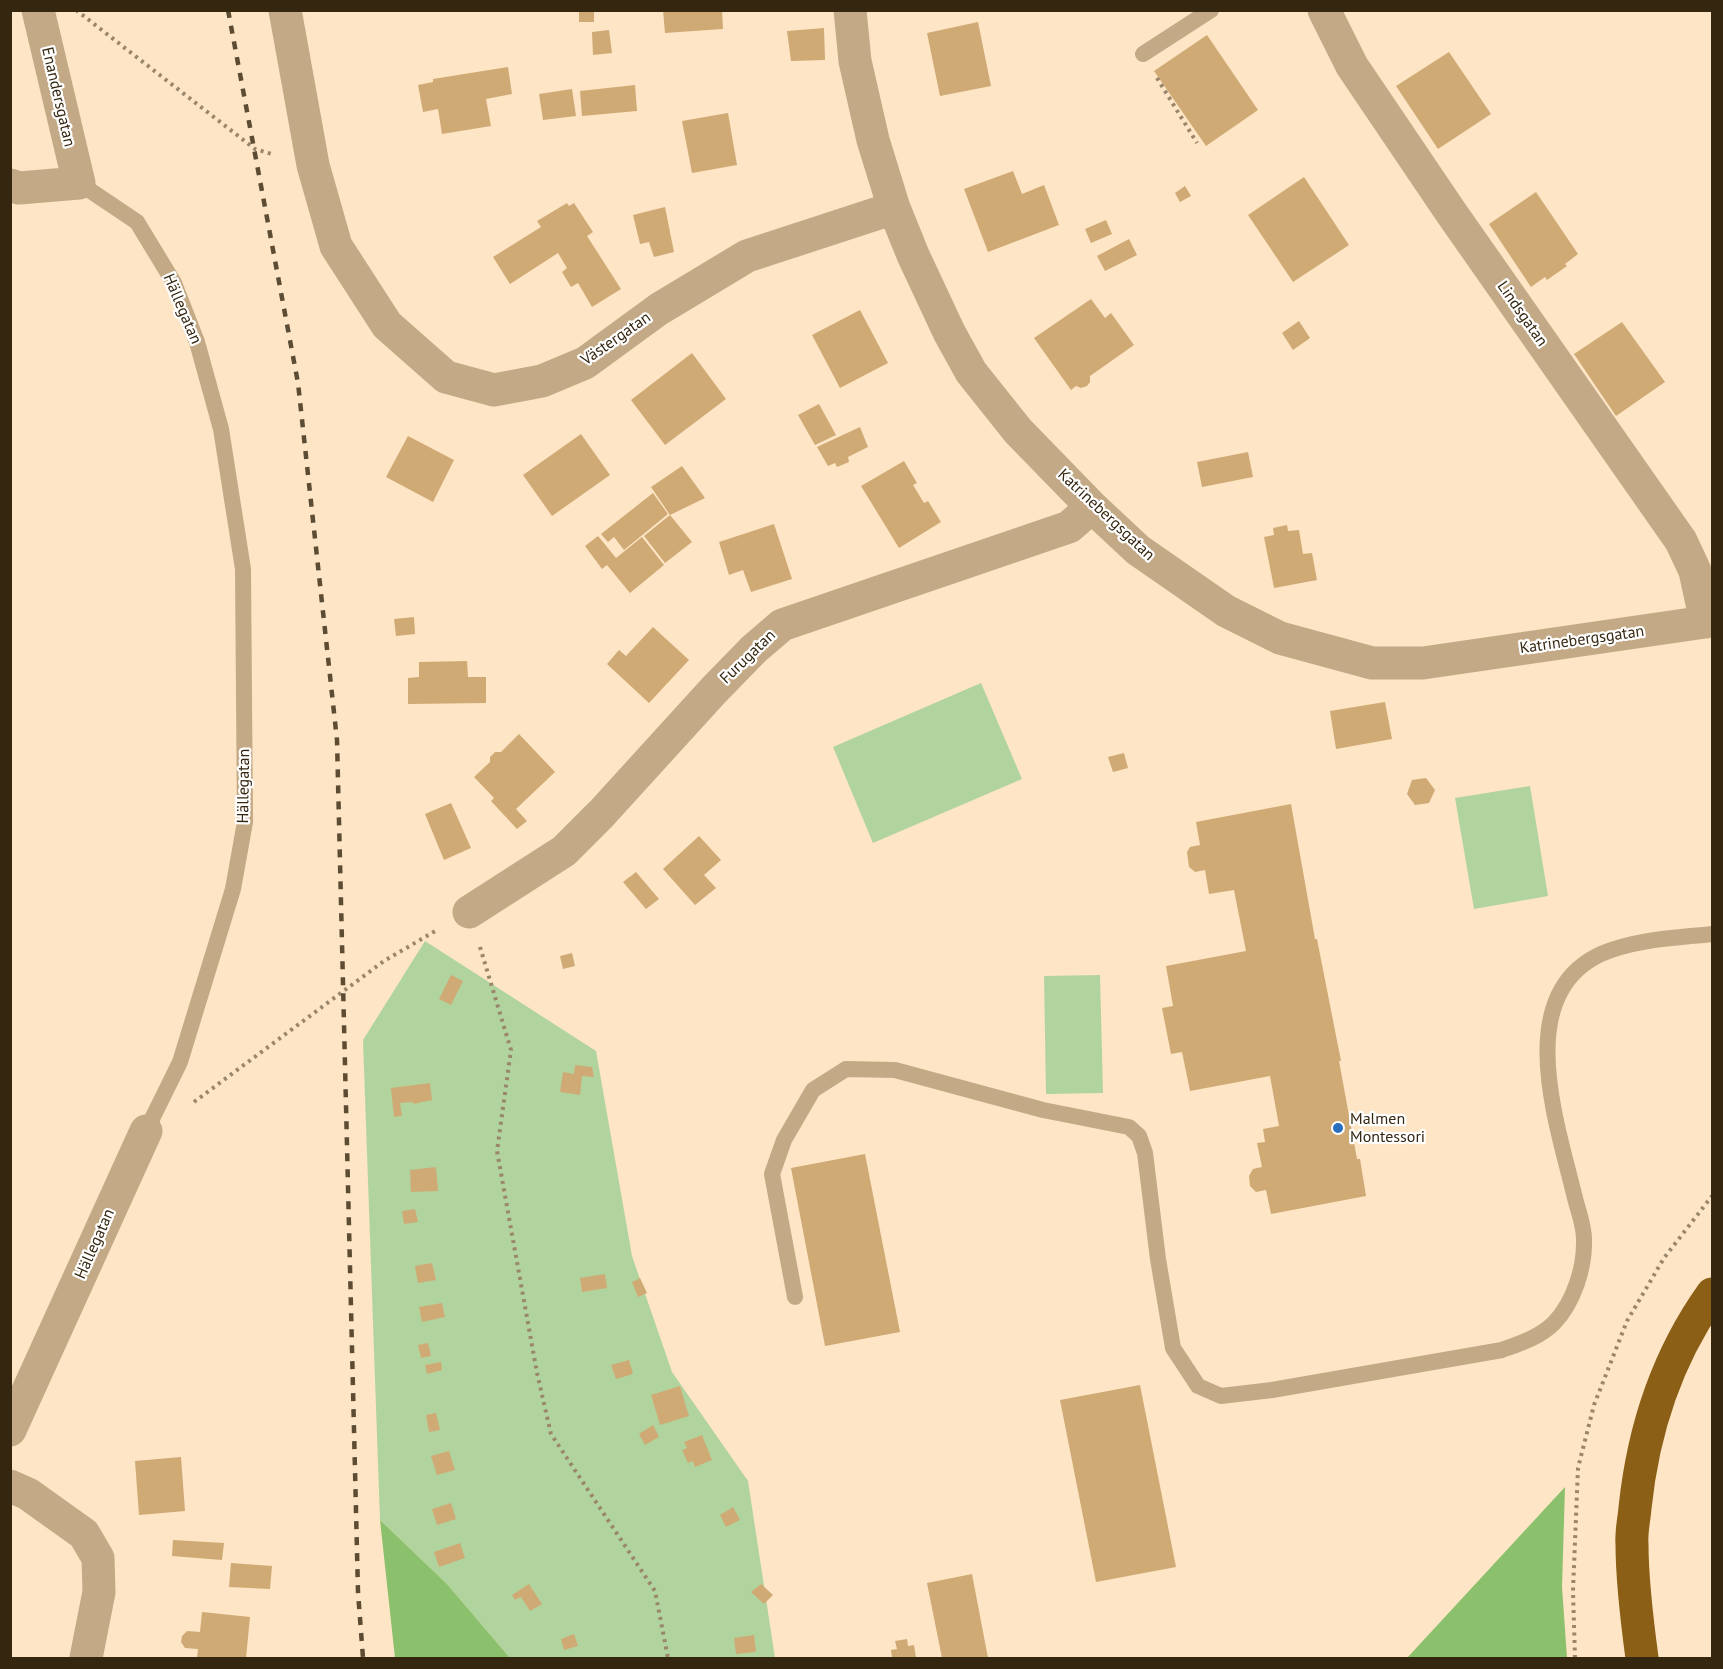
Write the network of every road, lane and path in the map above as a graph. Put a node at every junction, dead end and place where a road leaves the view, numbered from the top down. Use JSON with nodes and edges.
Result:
{"nodes":[{"id":1,"x":38,"y":10,"type":"edge"},
{"id":2,"x":76,"y":10,"type":"edge"},
{"id":3,"x":285,"y":10,"type":"edge"},
{"id":4,"x":850,"y":10,"type":"edge"},
{"id":5,"x":1211,"y":10,"type":"edge"},
{"id":6,"x":1324,"y":10,"type":"edge"},
{"id":7,"x":1143,"y":54,"type":"joint"},
{"id":8,"x":1197,"y":143,"type":"dead end"},
{"id":9,"x":313,"y":165,"type":"junction"},
{"id":10,"x":79,"y":183,"type":"junction"},
{"id":11,"x":10,"y":185,"type":"edge"},
{"id":12,"x":894,"y":208,"type":"junction"},
{"id":13,"x":1092,"y":507,"type":"junction"},
{"id":14,"x":1709,"y":621,"type":"edge"},
{"id":15,"x":469,"y":912,"type":"junction"},
{"id":16,"x":1713,"y":934,"type":"edge"},
{"id":17,"x":147,"y":1131,"type":"junction"},
{"id":18,"x":1713,"y":1196,"type":"edge"},
{"id":19,"x":1713,"y":1294,"type":"edge"},
{"id":20,"x":795,"y":1298,"type":"dead end"},
{"id":21,"x":10,"y":1430,"type":"edge"},
{"id":22,"x":10,"y":1486,"type":"edge"},
{"id":23,"x":86,"y":1659,"type":"edge"},
{"id":24,"x":668,"y":1659,"type":"edge"},
{"id":25,"x":1575,"y":1659,"type":"edge"},
{"id":26,"x":1642,"y":1659,"type":"edge"}],
"edges":[{"from":1,"to":10,"type":"street","name":"Enandersgatan"},
{"from":2,"to":9,"type":"path"},
{"from":3,"to":9,"type":"street","name":"Västergatan"},
{"from":4,"to":12,"type":"street","name":"Katrinebergsgatan"},
{"from":5,"to":7,"type":"lane"},
{"from":6,"to":14,"type":"street","name":"Lindsgatan"},
{"from":7,"to":8,"type":"path"},
{"from":9,"to":12,"type":"street","name":"Västergatan"},
{"from":10,"to":11,"type":"street"},
{"from":10,"to":17,"type":"lane","name":"Hällegatan"},
{"from":12,"to":13,"type":"street","name":"Katrinebergsgatan"},
{"from":13,"to":14,"type":"street","name":"Katrinebergsgatan"},
{"from":13,"to":15,"type":"street","name":"Furugatan"},
{"from":15,"to":17,"type":"path"},
{"from":15,"to":24,"type":"path"},
{"from":16,"to":20,"type":"lane"},
{"from":17,"to":21,"type":"street","name":"Hällegatan"},
{"from":18,"to":25,"type":"path"},
{"from":19,"to":26,"type":"highway"},
{"from":22,"to":23,"type":"street"}]}
